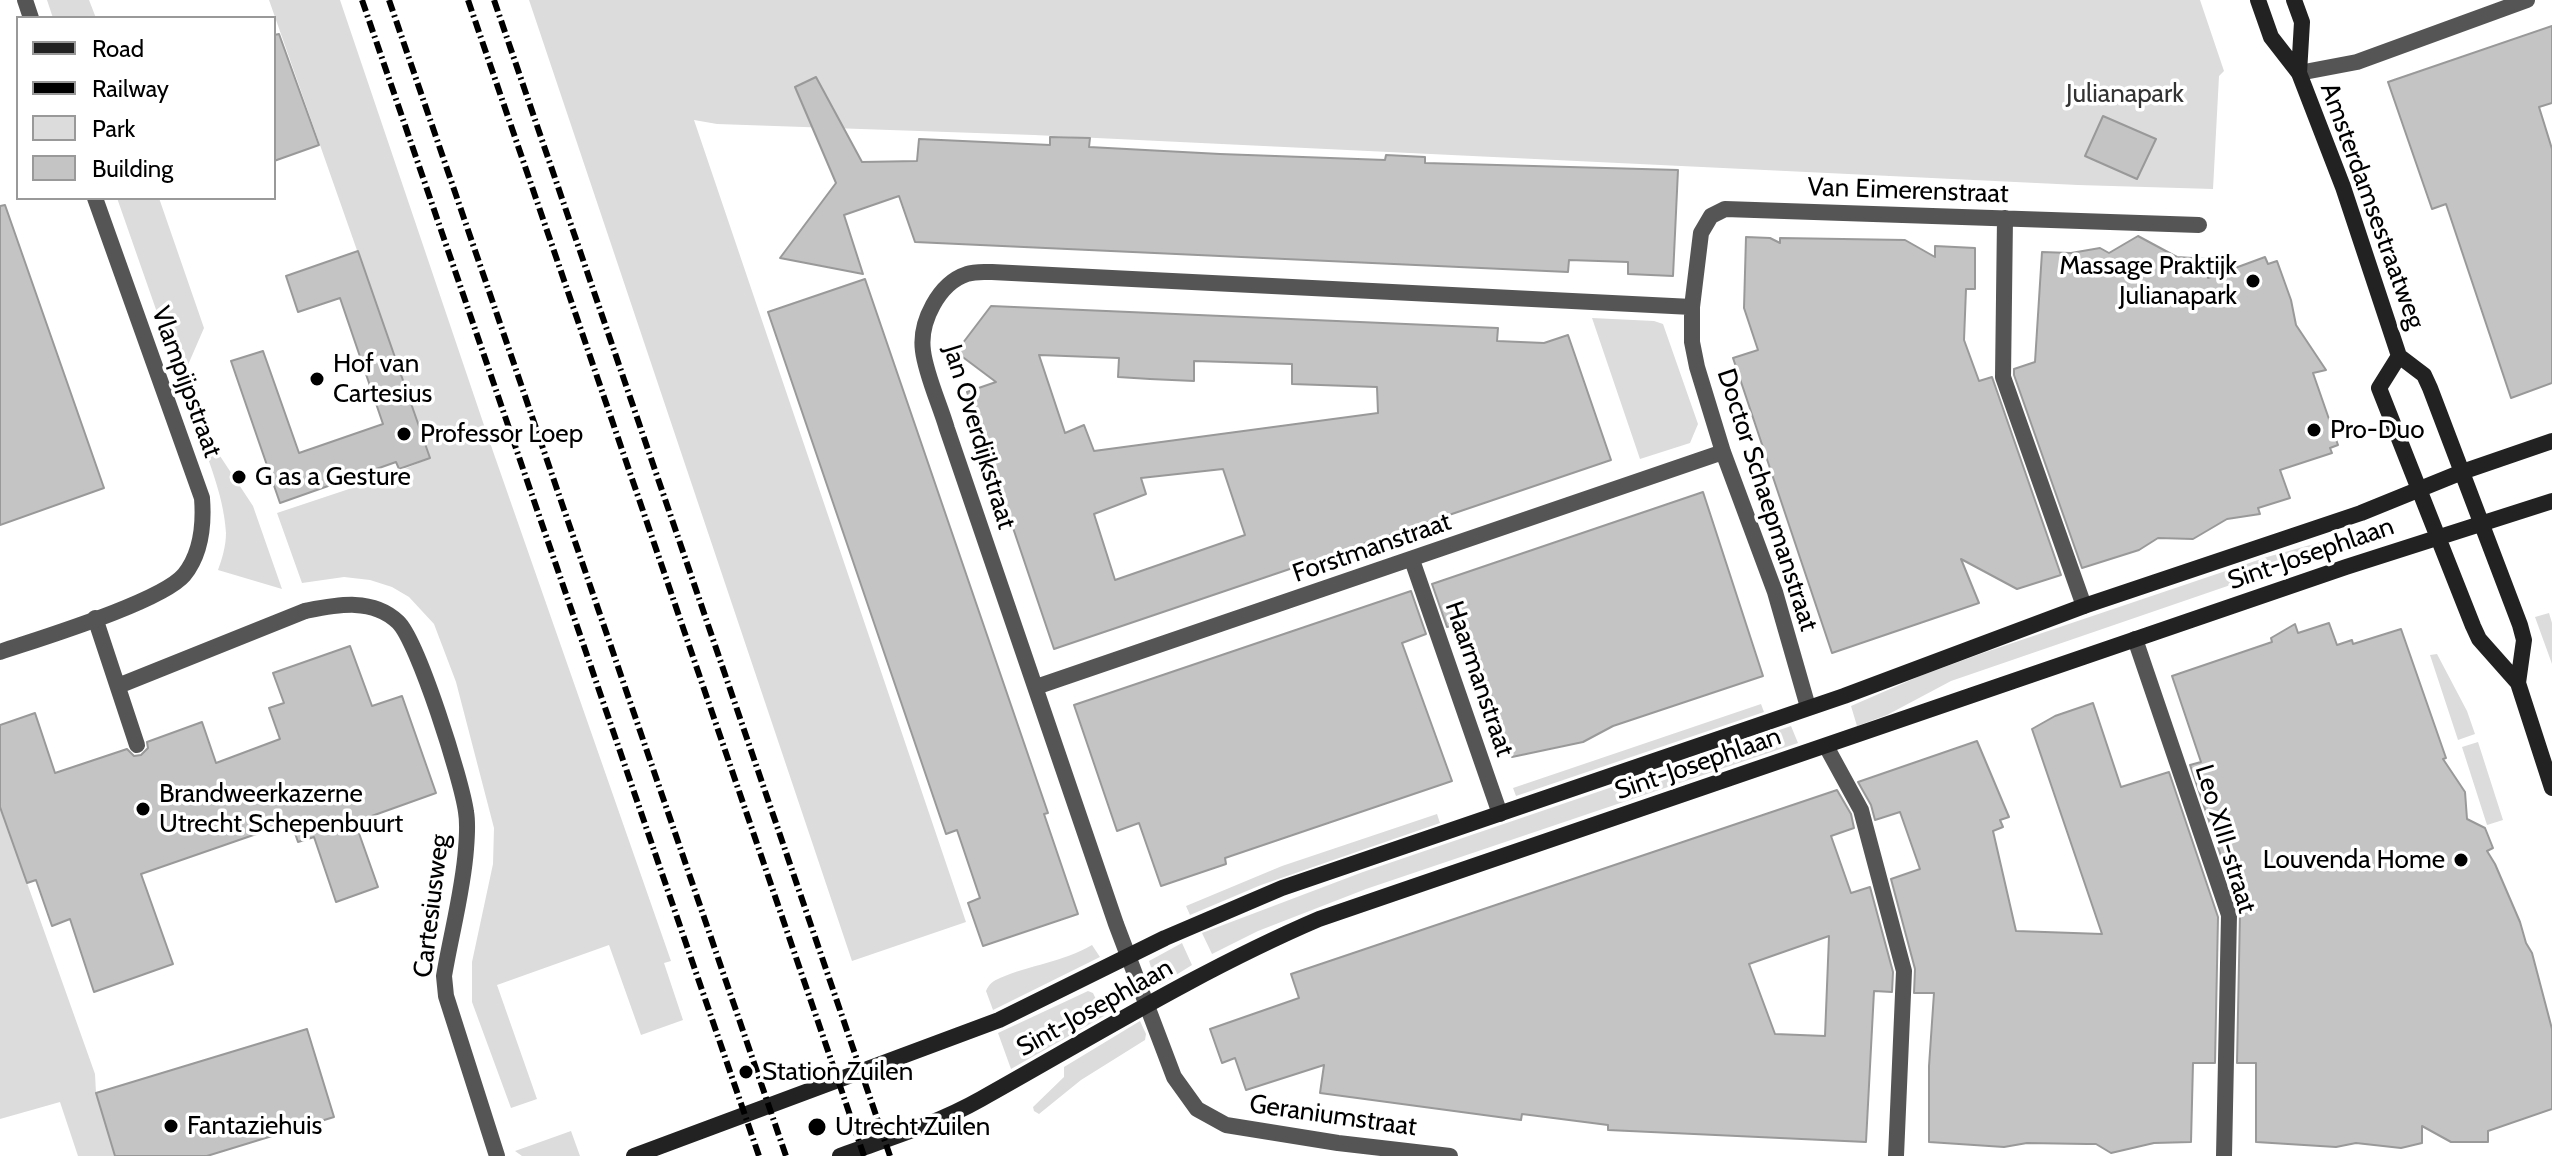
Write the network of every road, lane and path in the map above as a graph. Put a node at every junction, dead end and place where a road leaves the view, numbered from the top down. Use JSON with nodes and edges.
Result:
{"nodes":[{"id":1,"x":2258,"y":0,"type":"edge"},
{"id":2,"x":2294,"y":0,"type":"edge"},
{"id":3,"x":2527,"y":0,"type":"edge"},
{"id":4,"x":2299,"y":73,"type":"junction"},
{"id":5,"x":96,"y":200,"type":"edge"},
{"id":6,"x":2005,"y":218,"type":"junction"},
{"id":7,"x":2199,"y":225,"type":"dead end"},
{"id":8,"x":1692,"y":307,"type":"junction"},
{"id":9,"x":2399,"y":356,"type":"junction"},
{"id":10,"x":2552,"y":441,"type":"edge"},
{"id":11,"x":1723,"y":452,"type":"junction"},
{"id":12,"x":2462,"y":472,"type":"junction"},
{"id":13,"x":2418,"y":491,"type":"junction"},
{"id":14,"x":2552,"y":501,"type":"edge"},
{"id":15,"x":2482,"y":522,"type":"junction"},
{"id":16,"x":2437,"y":537,"type":"junction"},
{"id":17,"x":1412,"y":560,"type":"junction"},
{"id":18,"x":2084,"y":606,"type":"junction"},
{"id":19,"x":95,"y":618,"type":"junction"},
{"id":20,"x":2135,"y":639,"type":"junction"},
{"id":21,"x":0,"y":652,"type":"edge"},
{"id":22,"x":2518,"y":683,"type":"junction"},
{"id":23,"x":118,"y":686,"type":"junction"},
{"id":24,"x":1036,"y":687,"type":"junction"},
{"id":25,"x":1808,"y":707,"type":"junction"},
{"id":26,"x":137,"y":745,"type":"dead end"},
{"id":27,"x":1826,"y":746,"type":"junction"},
{"id":28,"x":2552,"y":788,"type":"edge"},
{"id":29,"x":1500,"y":814,"type":"junction"},
{"id":30,"x":1128,"y":956,"type":"junction"},
{"id":31,"x":1146,"y":1007,"type":"junction"},
{"id":32,"x":1211,"y":1119,"type":"joint"},
{"id":33,"x":1338,"y":1150,"type":"edge"},
{"id":34,"x":497,"y":1156,"type":"edge"},
{"id":35,"x":634,"y":1156,"type":"edge"},
{"id":36,"x":840,"y":1156,"type":"edge"},
{"id":37,"x":1450,"y":1156,"type":"edge"},
{"id":38,"x":1896,"y":1156,"type":"edge"},
{"id":39,"x":2224,"y":1156,"type":"edge"}],
"edges":[{"from":1,"to":4,"type":"main road","name":"Amsterdamsestraatweg"},
{"from":2,"to":4,"type":"main road","name":"Amsterdamsestraatweg"},
{"from":3,"to":4,"type":"street"},
{"from":4,"to":9,"type":"main road","name":"Amsterdamsestraatweg"},
{"from":5,"to":19,"type":"street","name":"Vlampijpstraat"},
{"from":6,"to":7,"type":"street","name":"Van Eimerenstraat"},
{"from":6,"to":8,"type":"street","name":"Van Eimerenstraat"},
{"from":6,"to":18,"type":"street"},
{"from":8,"to":11,"type":"street","name":"Doctor Schaepmanstraat"},
{"from":8,"to":24,"type":"street","name":"Jan Overdijkstraat"},
{"from":9,"to":12,"type":"main road","name":"Amsterdamsestraatweg"},
{"from":9,"to":13,"type":"main road","name":"Amsterdamsestraatweg"},
{"from":10,"to":12,"type":"main road","name":"Sint-Josephlaan"},
{"from":11,"to":17,"type":"street","name":"Forstmanstraat"},
{"from":11,"to":25,"type":"street","name":"Doctor Schaepmanstraat"},
{"from":12,"to":13,"type":"main road","name":"Sint-Josephlaan"},
{"from":12,"to":15,"type":"main road","name":"Amsterdamsestraatweg"},
{"from":13,"to":16,"type":"main road","name":"Amsterdamsestraatweg"},
{"from":13,"to":18,"type":"main road","name":"Sint-Josephlaan"},
{"from":14,"to":15,"type":"main road","name":"Sint-Josephlaan"},
{"from":15,"to":16,"type":"main road","name":"Sint-Josephlaan"},
{"from":15,"to":22,"type":"main road","name":"Amsterdamsestraatweg"},
{"from":16,"to":20,"type":"main road","name":"Sint-Josephlaan"},
{"from":16,"to":22,"type":"main road","name":"Amsterdamsestraatweg"},
{"from":17,"to":24,"type":"street","name":"Forstmanstraat"},
{"from":17,"to":29,"type":"street","name":"Haarmanstraat"},
{"from":18,"to":25,"type":"main road","name":"Sint-Josephlaan"},
{"from":19,"to":21,"type":"street","name":"Vlampijpstraat"},
{"from":19,"to":23,"type":"street"},
{"from":20,"to":27,"type":"main road","name":"Sint-Josephlaan"},
{"from":20,"to":39,"type":"street","name":"Leo XIII-straat"},
{"from":22,"to":28,"type":"main road","name":"Amsterdamsestraatweg"},
{"from":23,"to":26,"type":"street"},
{"from":23,"to":34,"type":"street","name":"Cartesiusweg"},
{"from":24,"to":30,"type":"street","name":"Jan Overdijkstraat"},
{"from":25,"to":29,"type":"main road","name":"Sint-Josephlaan"},
{"from":27,"to":31,"type":"main road","name":"Sint-Josephlaan"},
{"from":27,"to":38,"type":"street"},
{"from":29,"to":30,"type":"main road","name":"Sint-Josephlaan"},
{"from":30,"to":31,"type":"street","name":"Jan Overdijkstraat"},
{"from":30,"to":35,"type":"main road","name":"Sint-Josephlaan"},
{"from":31,"to":32,"type":"street","name":"Jan Overdijkstraat"},
{"from":31,"to":36,"type":"main road","name":"Sint-Josephlaan"},
{"from":32,"to":33,"type":"street","name":"Geraniumstraat"},
{"from":33,"to":37,"type":"street","name":"Geraniumstraat"}]}
